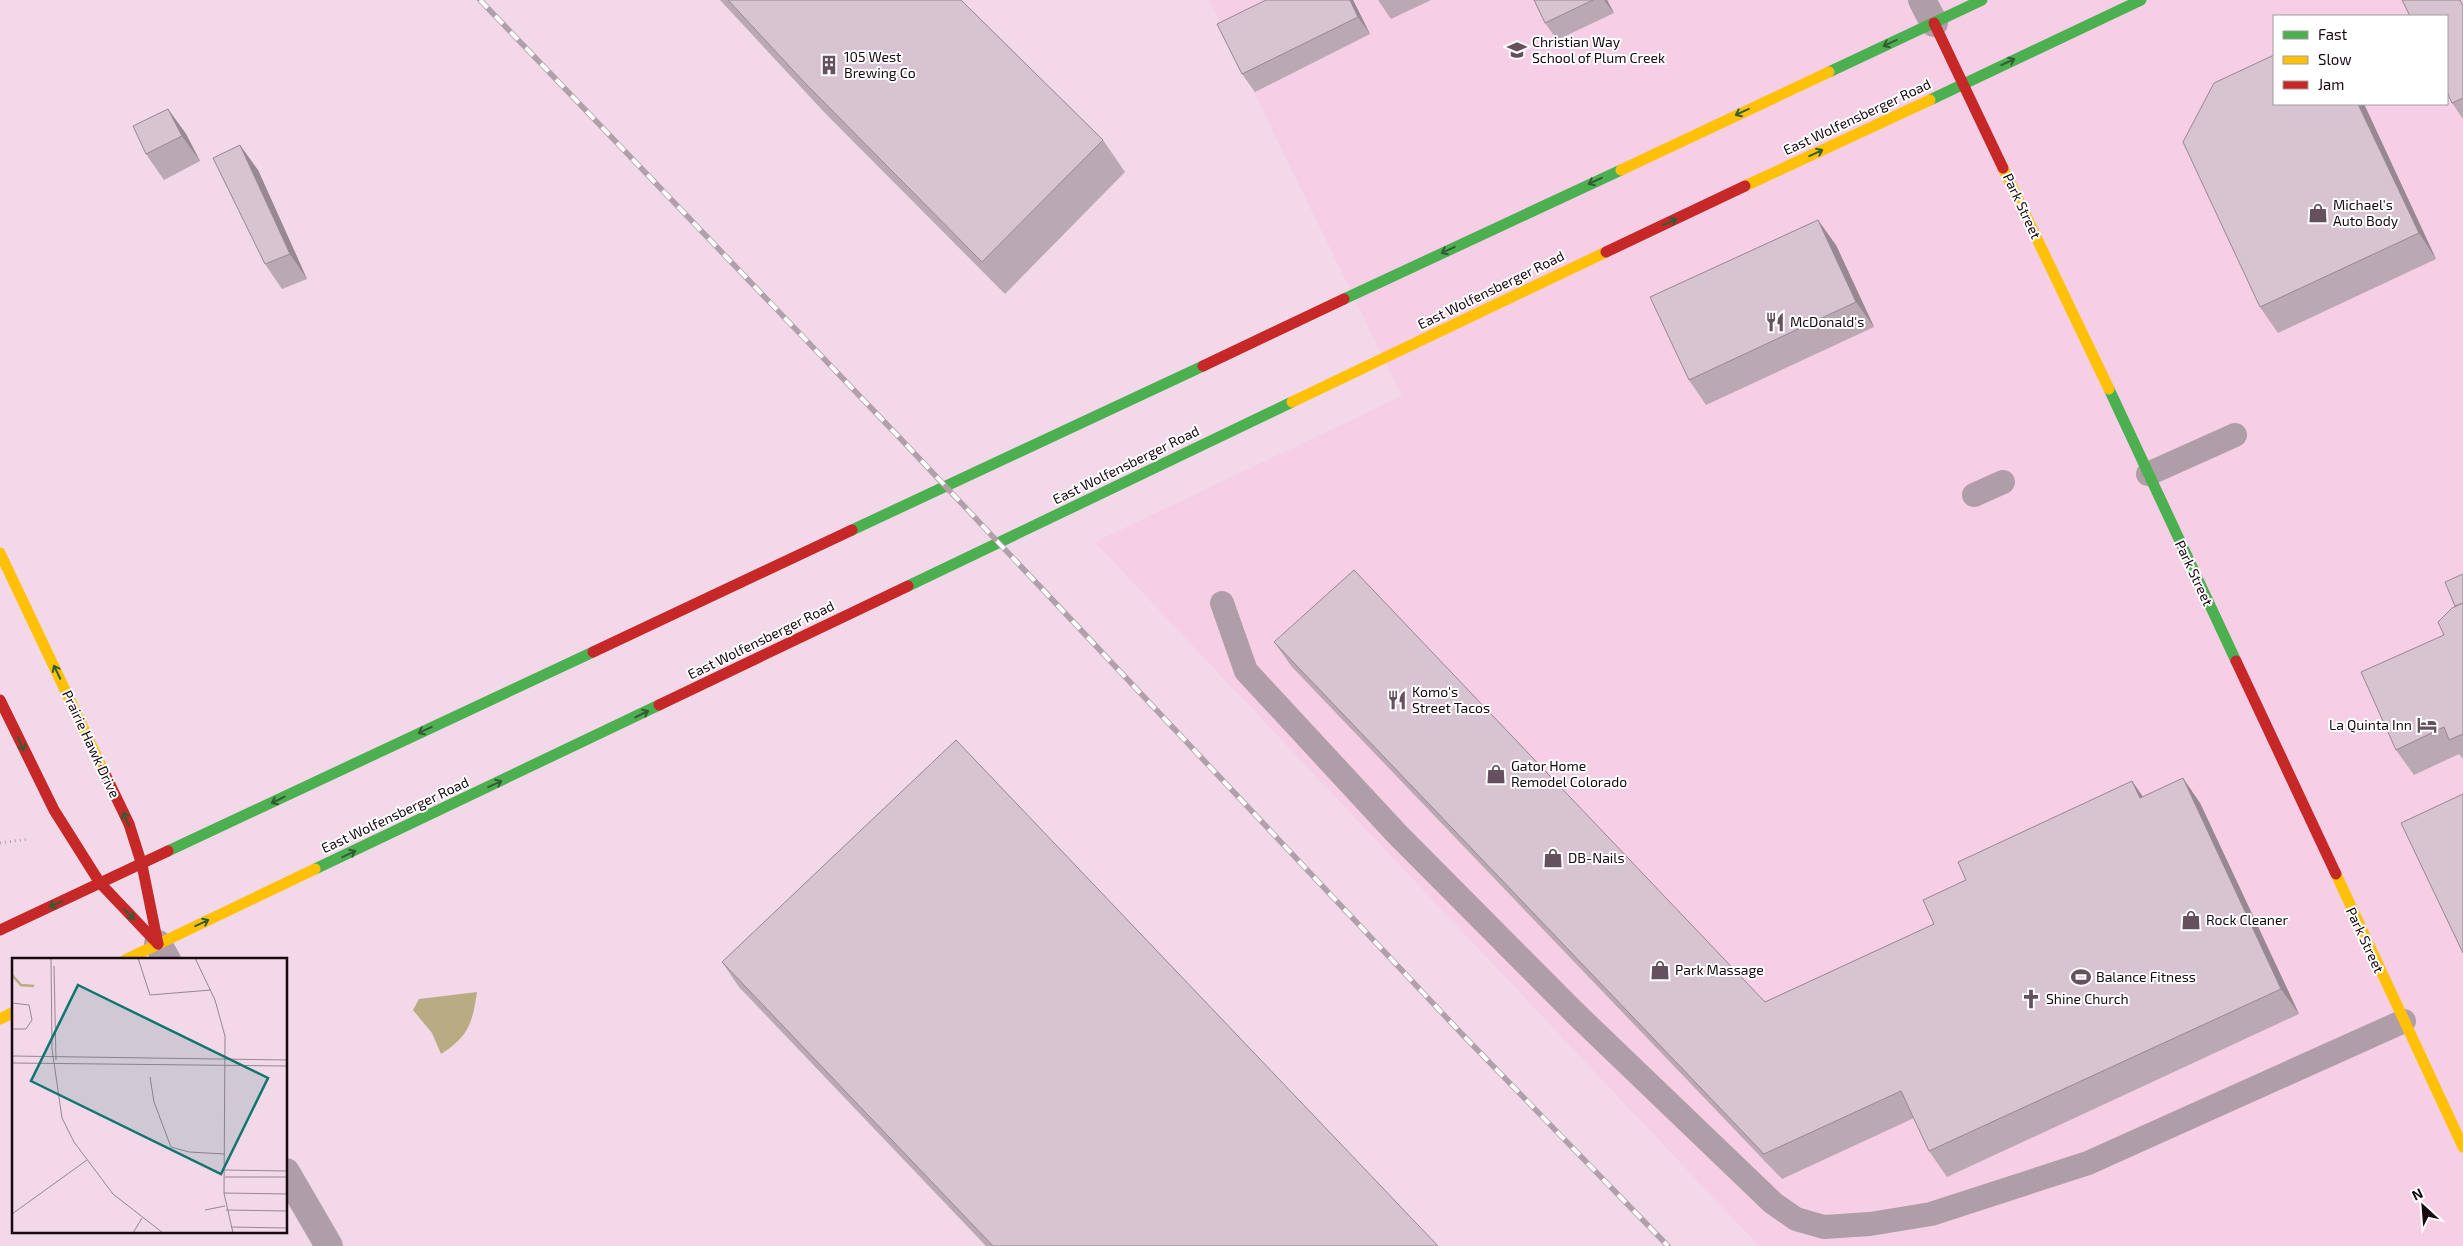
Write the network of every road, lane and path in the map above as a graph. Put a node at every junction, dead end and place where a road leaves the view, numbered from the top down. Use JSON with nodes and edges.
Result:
{"nodes":[{"id":1,"x":1982,"y":0,"type":"edge"},
{"id":2,"x":2141,"y":0,"type":"edge"},
{"id":3,"x":1928,"y":11,"type":"edge"},
{"id":4,"x":1964,"y":83,"type":"junction"},
{"id":5,"x":2235,"y":435,"type":"dead end"},
{"id":6,"x":2148,"y":474,"type":"junction"},
{"id":7,"x":2003,"y":482,"type":"dead end"},
{"id":8,"x":1974,"y":495,"type":"dead end"},
{"id":9,"x":0,"y":553,"type":"edge"},
{"id":10,"x":1222,"y":603,"type":"dead end"},
{"id":11,"x":0,"y":700,"type":"edge"},
{"id":12,"x":142,"y":865,"type":"junction"},
{"id":13,"x":100,"y":883,"type":"junction"},
{"id":14,"x":0,"y":930,"type":"edge"},
{"id":15,"x":162,"y":952,"type":"edge"},
{"id":16,"x":134,"y":958,"type":"edge"},
{"id":17,"x":12,"y":1013,"type":"edge"},
{"id":18,"x":0,"y":1018,"type":"edge"},
{"id":19,"x":2404,"y":1021,"type":"junction"},
{"id":20,"x":2463,"y":1147,"type":"edge"},
{"id":21,"x":288,"y":1175,"type":"edge"},
{"id":22,"x":330,"y":1246,"type":"edge"}],
"edges":[{"from":1,"to":3,"type":"main road"},
{"from":4,"to":2,"type":"main road","name":"East Wolfensberger Road","one_way":true},
{"from":3,"to":4,"type":"main road","name":"Park Street"},
{"from":3,"to":12,"type":"main road","one_way":true},
{"from":4,"to":6,"type":"main road","name":"Park Street"},
{"from":15,"to":4,"type":"main road","name":"East Wolfensberger Road","one_way":true},
{"from":5,"to":6,"type":"lane"},
{"from":6,"to":19,"type":"main road","name":"Park Street"},
{"from":7,"to":8,"type":"lane"},
{"from":12,"to":9,"type":"main road","name":"Prairie Hawk Drive","one_way":true},
{"from":10,"to":19,"type":"lane"},
{"from":11,"to":13,"type":"main road","one_way":true},
{"from":12,"to":13,"type":"main road"},
{"from":12,"to":15,"type":"main road","name":"Prairie Hawk Drive"},
{"from":13,"to":14,"type":"main road","one_way":true},
{"from":13,"to":15,"type":"main road","one_way":true},
{"from":15,"to":16,"type":"main road","name":"East Wolfensberger Road"},
{"from":17,"to":18,"type":"main road"},
{"from":19,"to":20,"type":"main road","name":"Park Street"},
{"from":21,"to":22,"type":"street"}]}
